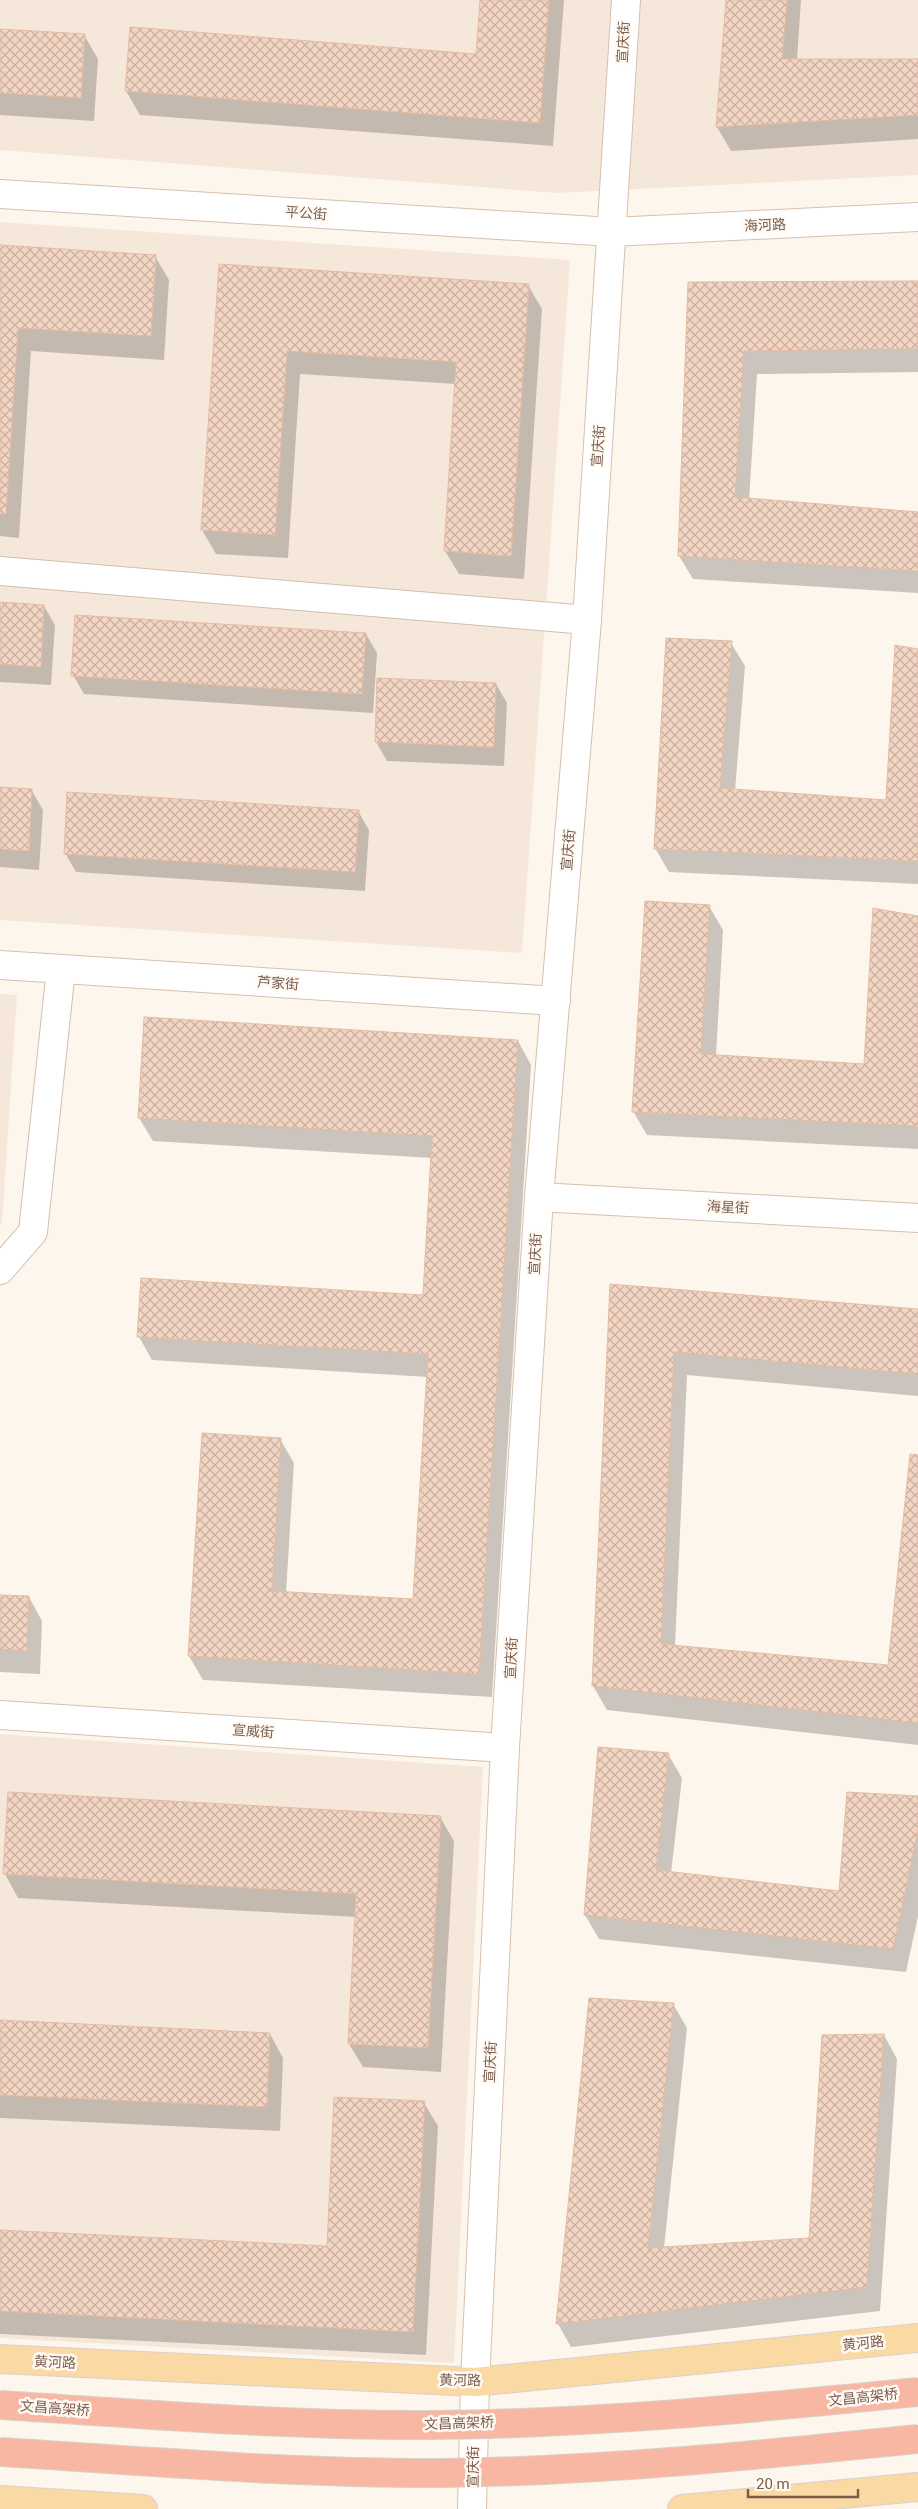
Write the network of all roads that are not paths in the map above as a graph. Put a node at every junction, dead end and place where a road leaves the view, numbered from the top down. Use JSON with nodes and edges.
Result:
{"nodes":[{"id":1,"x":626,"y":0,"type":"edge"},
{"id":2,"x":0,"y":194,"type":"edge"},
{"id":3,"x":918,"y":217,"type":"edge"},
{"id":4,"x":612,"y":232,"type":"junction"},
{"id":5,"x":0,"y":571,"type":"edge"},
{"id":6,"x":587,"y":620,"type":"junction"},
{"id":7,"x":0,"y":965,"type":"edge"},
{"id":8,"x":61,"y":969,"type":"junction"},
{"id":9,"x":556,"y":1001,"type":"junction"},
{"id":10,"x":539,"y":1197,"type":"junction"},
{"id":11,"x":918,"y":1218,"type":"edge"},
{"id":12,"x":0,"y":1270,"type":"edge"},
{"id":13,"x":0,"y":1715,"type":"edge"},
{"id":14,"x":506,"y":1748,"type":"junction"},
{"id":15,"x":918,"y":2338,"type":"edge"},
{"id":16,"x":0,"y":2359,"type":"edge"},
{"id":17,"x":475,"y":2382,"type":"junction"},
{"id":18,"x":918,"y":2392,"type":"edge"},
{"id":19,"x":0,"y":2405,"type":"edge"},
{"id":20,"x":918,"y":2439,"type":"edge"},
{"id":21,"x":0,"y":2452,"type":"edge"},
{"id":22,"x":918,"y":2487,"type":"edge"},
{"id":23,"x":0,"y":2500,"type":"edge"},
{"id":24,"x":143,"y":2509,"type":"edge"},
{"id":25,"x":472,"y":2509,"type":"edge"},
{"id":26,"x":682,"y":2509,"type":"edge"}],
"edges":[{"from":1,"to":4,"type":"street","name":"宣庆街"},
{"from":2,"to":4,"type":"street","name":"平公街"},
{"from":3,"to":4,"type":"street","name":"海河路"},
{"from":4,"to":6,"type":"street","name":"宣庆街"},
{"from":5,"to":6,"type":"street"},
{"from":6,"to":9,"type":"street","name":"宣庆街"},
{"from":7,"to":8,"type":"street","name":"芦家街"},
{"from":8,"to":9,"type":"street","name":"芦家街"},
{"from":8,"to":12,"type":"street"},
{"from":9,"to":10,"type":"street","name":"宣庆街"},
{"from":10,"to":11,"type":"street","name":"海星街"},
{"from":10,"to":14,"type":"street","name":"宣庆街"},
{"from":13,"to":14,"type":"street","name":"宣威街"},
{"from":14,"to":17,"type":"street","name":"宣庆街"},
{"from":15,"to":17,"type":"main road","name":"黄河路"},
{"from":16,"to":17,"type":"main road","name":"黄河路"},
{"from":17,"to":25,"type":"street","name":"宣庆街"},
{"from":18,"to":19,"type":"highway","name":"文昌高架桥","bridge":true},
{"from":20,"to":21,"type":"highway","bridge":true},
{"from":22,"to":26,"type":"main road"},
{"from":23,"to":24,"type":"main road"}]}
